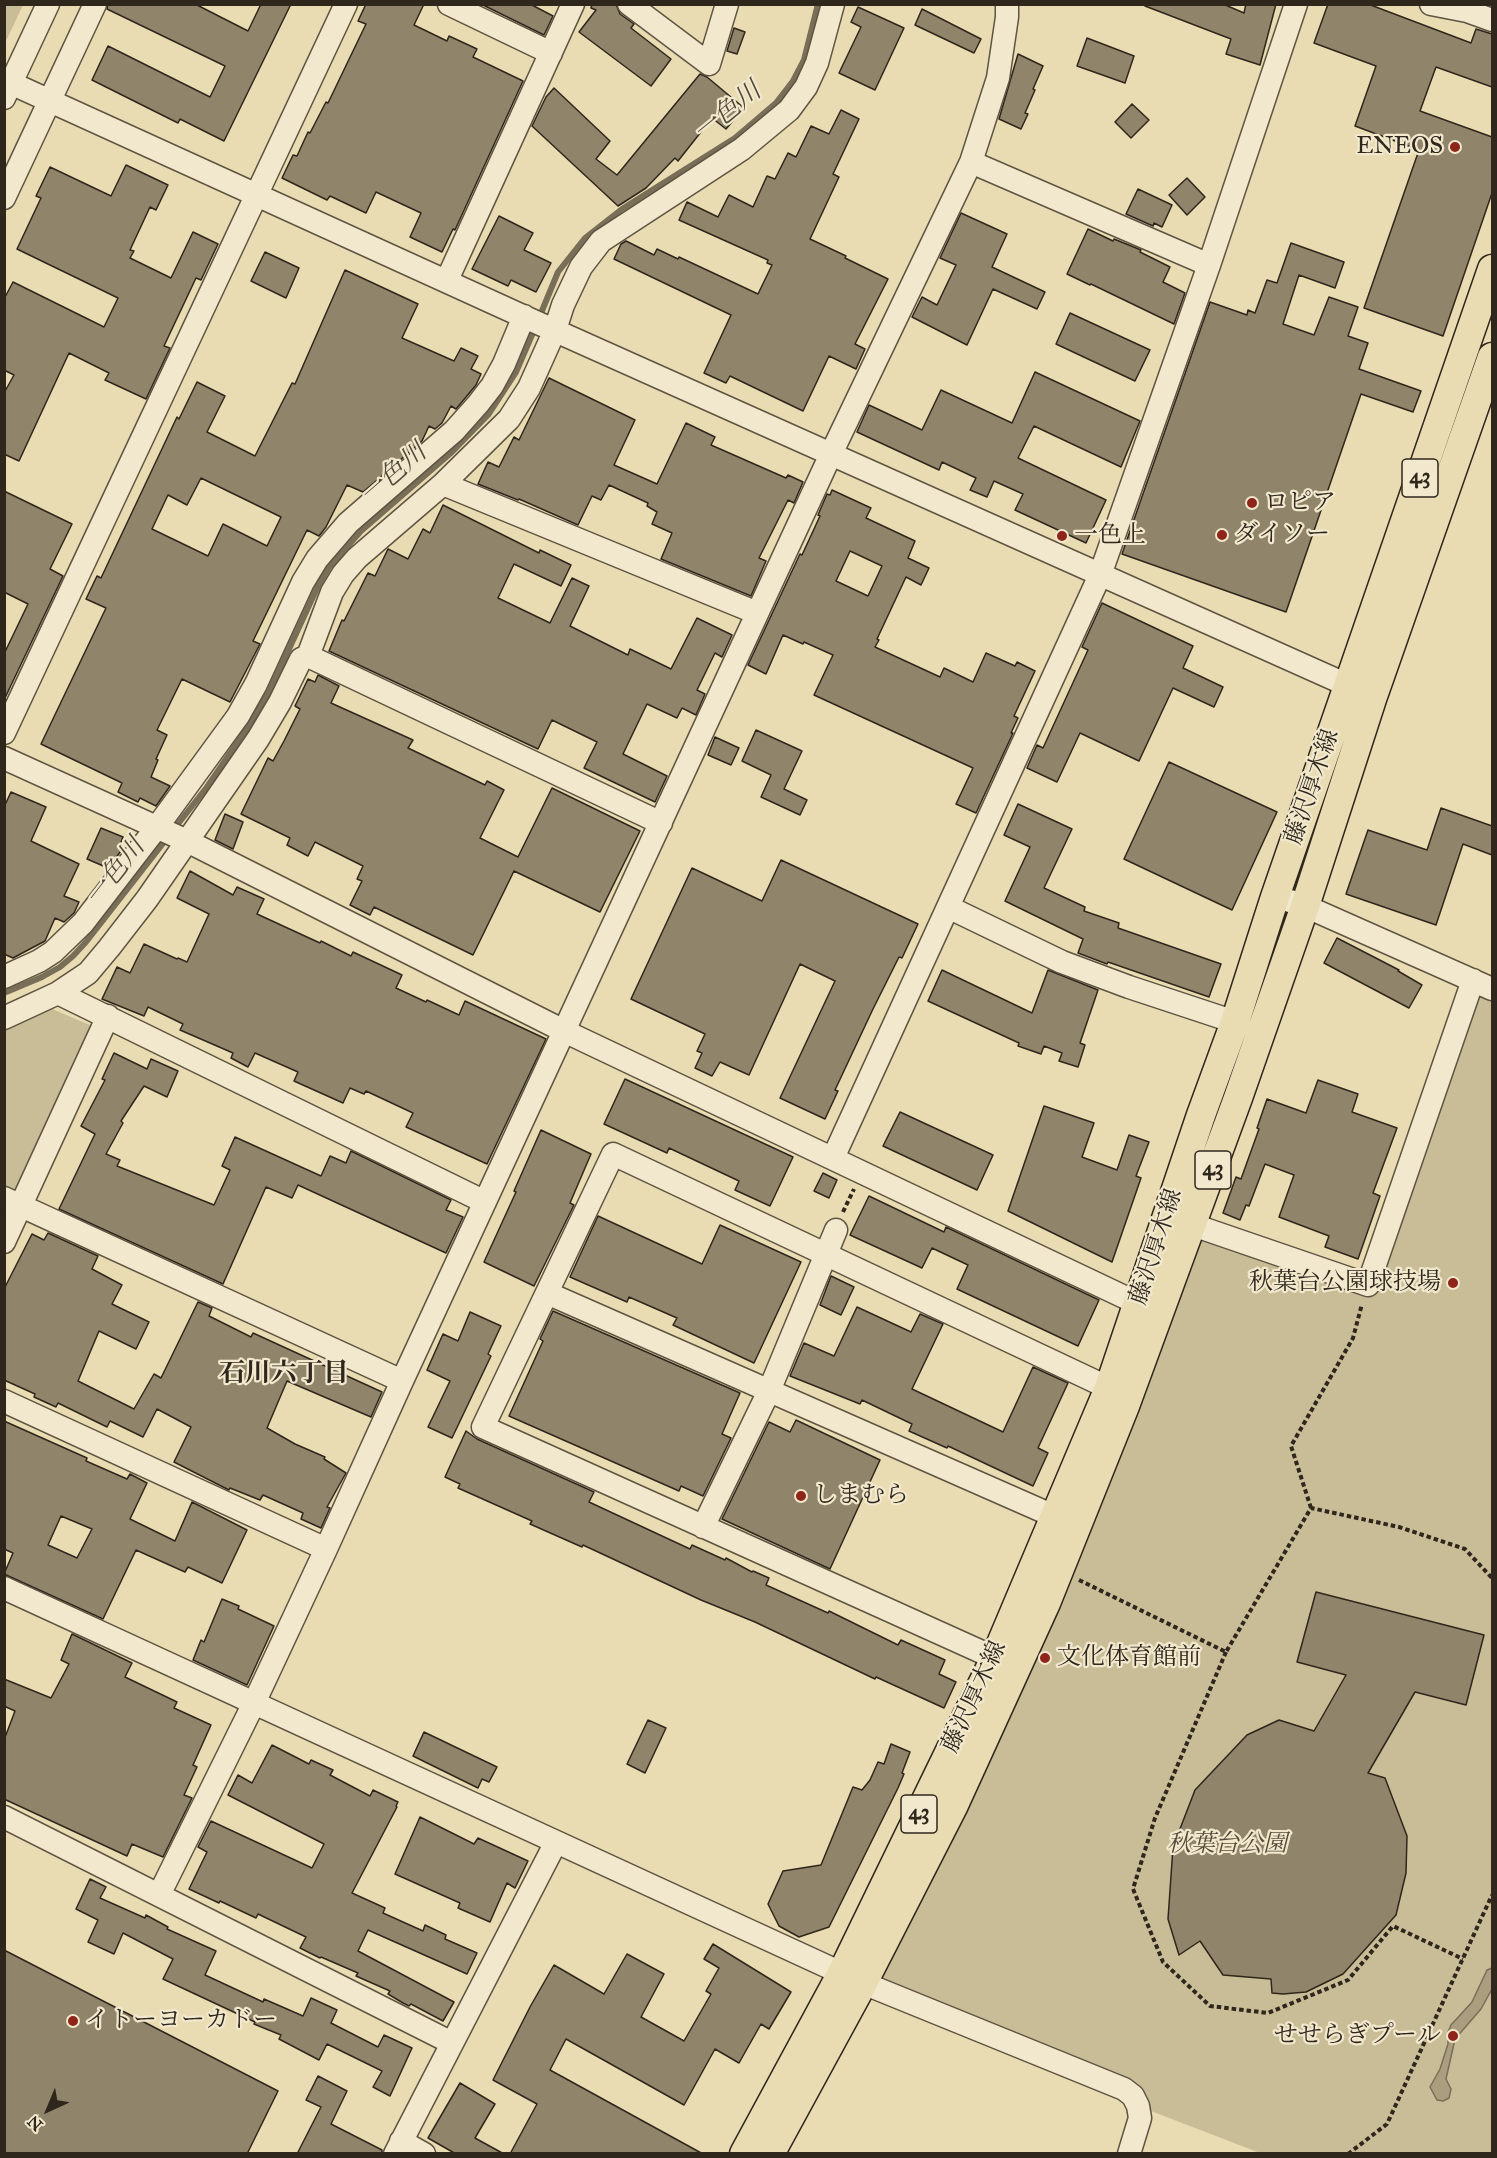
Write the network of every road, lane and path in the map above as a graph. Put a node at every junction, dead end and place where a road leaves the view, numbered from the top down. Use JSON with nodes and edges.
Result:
{"nodes":[{"id":1,"x":48,"y":4,"type":"edge"},
{"id":2,"x":95,"y":4,"type":"edge"},
{"id":3,"x":346,"y":4,"type":"edge"},
{"id":4,"x":449,"y":4,"type":"edge"},
{"id":5,"x":573,"y":4,"type":"edge"},
{"id":6,"x":629,"y":4,"type":"edge"},
{"id":7,"x":727,"y":4,"type":"edge"},
{"id":8,"x":833,"y":4,"type":"edge"},
{"id":9,"x":1007,"y":4,"type":"edge"},
{"id":10,"x":1296,"y":4,"type":"edge"},
{"id":11,"x":1431,"y":4,"type":"edge"},
{"id":12,"x":1492,"y":20,"type":"edge"},
{"id":13,"x":551,"y":53,"type":"junction"},
{"id":14,"x":7,"y":87,"type":"edge"},
{"id":15,"x":51,"y":101,"type":"junction"},
{"id":16,"x":971,"y":162,"type":"junction"},
{"id":17,"x":258,"y":194,"type":"junction"},
{"id":18,"x":4,"y":198,"type":"edge"},
{"id":19,"x":1209,"y":265,"type":"junction"},
{"id":20,"x":1492,"y":269,"type":"edge"},
{"id":21,"x":447,"y":280,"type":"junction"},
{"id":22,"x":539,"y":323,"type":"junction"},
{"id":23,"x":1492,"y":357,"type":"edge"},
{"id":24,"x":831,"y":454,"type":"junction"},
{"id":25,"x":443,"y":484,"type":"junction"},
{"id":26,"x":1100,"y":575,"type":"junction"},
{"id":27,"x":758,"y":613,"type":"junction"},
{"id":28,"x":308,"y":656,"type":"junction"},
{"id":29,"x":1360,"y":691,"type":"junction"},
{"id":30,"x":4,"y":733,"type":"edge"},
{"id":31,"x":4,"y":758,"type":"edge"},
{"id":32,"x":661,"y":823,"type":"junction"},
{"id":33,"x":172,"y":834,"type":"junction"},
{"id":34,"x":1275,"y":897,"type":"junction"},
{"id":35,"x":1305,"y":906,"type":"junction"},
{"id":36,"x":948,"y":907,"type":"junction"},
{"id":37,"x":4,"y":976,"type":"edge"},
{"id":38,"x":1483,"y":984,"type":"edge"},
{"id":39,"x":58,"y":993,"type":"junction"},
{"id":40,"x":108,"y":1016,"type":"junction"},
{"id":41,"x":4,"y":1018,"type":"edge"},
{"id":42,"x":1235,"y":1022,"type":"junction"},
{"id":43,"x":564,"y":1031,"type":"junction"},
{"id":44,"x":833,"y":1158,"type":"junction"},
{"id":45,"x":861,"y":1172,"type":"junction"},
{"id":46,"x":13,"y":1201,"type":"edge"},
{"id":47,"x":485,"y":1202,"type":"junction"},
{"id":48,"x":1193,"y":1226,"type":"junction"},
{"id":49,"x":836,"y":1230,"type":"joint"},
{"id":50,"x":4,"y":1242,"type":"edge"},
{"id":51,"x":825,"y":1254,"type":"junction"},
{"id":52,"x":1368,"y":1285,"type":"junction"},
{"id":53,"x":547,"y":1293,"type":"junction"},
{"id":54,"x":1138,"y":1304,"type":"junction"},
{"id":55,"x":402,"y":1381,"type":"junction"},
{"id":56,"x":1109,"y":1388,"type":"junction"},
{"id":57,"x":769,"y":1390,"type":"junction"},
{"id":58,"x":4,"y":1401,"type":"edge"},
{"id":59,"x":1311,"y":1508,"type":"junction"},
{"id":60,"x":1056,"y":1517,"type":"junction"},
{"id":61,"x":703,"y":1527,"type":"junction"},
{"id":62,"x":326,"y":1550,"type":"junction"},
{"id":63,"x":1059,"y":1570,"type":"junction"},
{"id":64,"x":1492,"y":1578,"type":"edge"},
{"id":65,"x":4,"y":1588,"type":"edge"},
{"id":66,"x":1226,"y":1652,"type":"junction"},
{"id":67,"x":995,"y":1658,"type":"junction"},
{"id":68,"x":254,"y":1703,"type":"junction"},
{"id":69,"x":4,"y":1817,"type":"edge"},
{"id":70,"x":556,"y":1842,"type":"junction"},
{"id":71,"x":159,"y":1895,"type":"junction"},
{"id":72,"x":1492,"y":1895,"type":"edge"},
{"id":73,"x":1463,"y":1959,"type":"junction"},
{"id":74,"x":852,"y":1978,"type":"junction"},
{"id":75,"x":452,"y":2043,"type":"junction"},
{"id":76,"x":398,"y":2147,"type":"edge"},
{"id":77,"x":424,"y":2154,"type":"edge"},
{"id":78,"x":744,"y":2154,"type":"edge"},
{"id":79,"x":770,"y":2154,"type":"edge"},
{"id":80,"x":1129,"y":2154,"type":"edge"},
{"id":81,"x":1348,"y":2154,"type":"edge"}],
"edges":[{"from":1,"to":14,"type":"street"},
{"from":2,"to":15,"type":"street"},
{"from":3,"to":17,"type":"street"},
{"from":4,"to":13,"type":"street"},
{"from":5,"to":13,"type":"street"},
{"from":6,"to":7,"type":"street"},
{"from":8,"to":22,"type":"street"},
{"from":9,"to":16,"type":"street"},
{"from":10,"to":19,"type":"street"},
{"from":11,"to":12,"type":"street"},
{"from":13,"to":21,"type":"street"},
{"from":14,"to":15,"type":"street"},
{"from":15,"to":17,"type":"street"},
{"from":15,"to":18,"type":"street"},
{"from":16,"to":19,"type":"street"},
{"from":16,"to":24,"type":"street"},
{"from":17,"to":21,"type":"street"},
{"from":17,"to":30,"type":"street"},
{"from":19,"to":26,"type":"street"},
{"from":20,"to":29,"type":"main road","name":"藤沢厚木線","number":"43"},
{"from":21,"to":22,"type":"street"},
{"from":22,"to":24,"type":"street"},
{"from":22,"to":25,"type":"street"},
{"from":22,"to":33,"type":"street"},
{"from":23,"to":29,"type":"main road","name":"藤沢厚木線","number":"43"},
{"from":24,"to":26,"type":"street"},
{"from":24,"to":27,"type":"street"},
{"from":25,"to":27,"type":"street"},
{"from":25,"to":28,"type":"street"},
{"from":26,"to":29,"type":"street"},
{"from":26,"to":36,"type":"street"},
{"from":27,"to":32,"type":"street"},
{"from":28,"to":32,"type":"street"},
{"from":28,"to":33,"type":"street"},
{"from":29,"to":34,"type":"main road","name":"藤沢厚木線","number":"43"},
{"from":29,"to":35,"type":"main road","name":"藤沢厚木線","number":"43"},
{"from":31,"to":33,"type":"street"},
{"from":32,"to":43,"type":"street"},
{"from":33,"to":37,"type":"street"},
{"from":33,"to":39,"type":"street"},
{"from":33,"to":43,"type":"street"},
{"from":34,"to":35,"type":"street"},
{"from":34,"to":42,"type":"main road","name":"藤沢厚木線","number":"43"},
{"from":35,"to":38,"type":"street"},
{"from":35,"to":48,"type":"main road","name":"藤沢厚木線","number":"43"},
{"from":36,"to":42,"type":"street"},
{"from":36,"to":44,"type":"street"},
{"from":38,"to":52,"type":"street"},
{"from":39,"to":40,"type":"street"},
{"from":39,"to":41,"type":"street"},
{"from":40,"to":46,"type":"street"},
{"from":40,"to":47,"type":"street"},
{"from":42,"to":54,"type":"main road","name":"藤沢厚木線","number":"43"},
{"from":43,"to":44,"type":"street"},
{"from":43,"to":47,"type":"street"},
{"from":44,"to":45,"type":"street"},
{"from":45,"to":49,"type":"path"},
{"from":45,"to":54,"type":"street"},
{"from":46,"to":50,"type":"street"},
{"from":46,"to":55,"type":"street"},
{"from":47,"to":55,"type":"street"},
{"from":48,"to":52,"type":"street"},
{"from":48,"to":63,"type":"main road","name":"藤沢厚木線","number":"43"},
{"from":49,"to":51,"type":"street"},
{"from":51,"to":53,"type":"street"},
{"from":51,"to":56,"type":"street"},
{"from":51,"to":57,"type":"street"},
{"from":52,"to":59,"type":"path"},
{"from":53,"to":57,"type":"street"},
{"from":53,"to":61,"type":"street"},
{"from":54,"to":56,"type":"main road","name":"藤沢厚木線","number":"43"},
{"from":55,"to":62,"type":"street"},
{"from":56,"to":60,"type":"main road","name":"藤沢厚木線","number":"43"},
{"from":57,"to":60,"type":"street"},
{"from":57,"to":61,"type":"street"},
{"from":58,"to":62,"type":"street"},
{"from":59,"to":64,"type":"path"},
{"from":59,"to":66,"type":"path"},
{"from":60,"to":67,"type":"main road","name":"藤沢厚木線","number":"43"},
{"from":61,"to":67,"type":"street"},
{"from":62,"to":68,"type":"street"},
{"from":63,"to":66,"type":"path"},
{"from":63,"to":74,"type":"main road","name":"藤沢厚木線","number":"43"},
{"from":65,"to":68,"type":"street"},
{"from":66,"to":73,"type":"path"},
{"from":67,"to":74,"type":"main road","name":"藤沢厚木線","number":"43"},
{"from":68,"to":70,"type":"street"},
{"from":68,"to":71,"type":"street"},
{"from":69,"to":71,"type":"street"},
{"from":70,"to":74,"type":"street"},
{"from":70,"to":75,"type":"street"},
{"from":71,"to":75,"type":"street"},
{"from":72,"to":73,"type":"path"},
{"from":73,"to":81,"type":"path"},
{"from":74,"to":78,"type":"main road","name":"藤沢厚木線","number":"43"},
{"from":74,"to":79,"type":"main road","name":"藤沢厚木線","number":"43"},
{"from":74,"to":80,"type":"street"},
{"from":75,"to":76,"type":"street"},
{"from":76,"to":77,"type":"street"}]}
